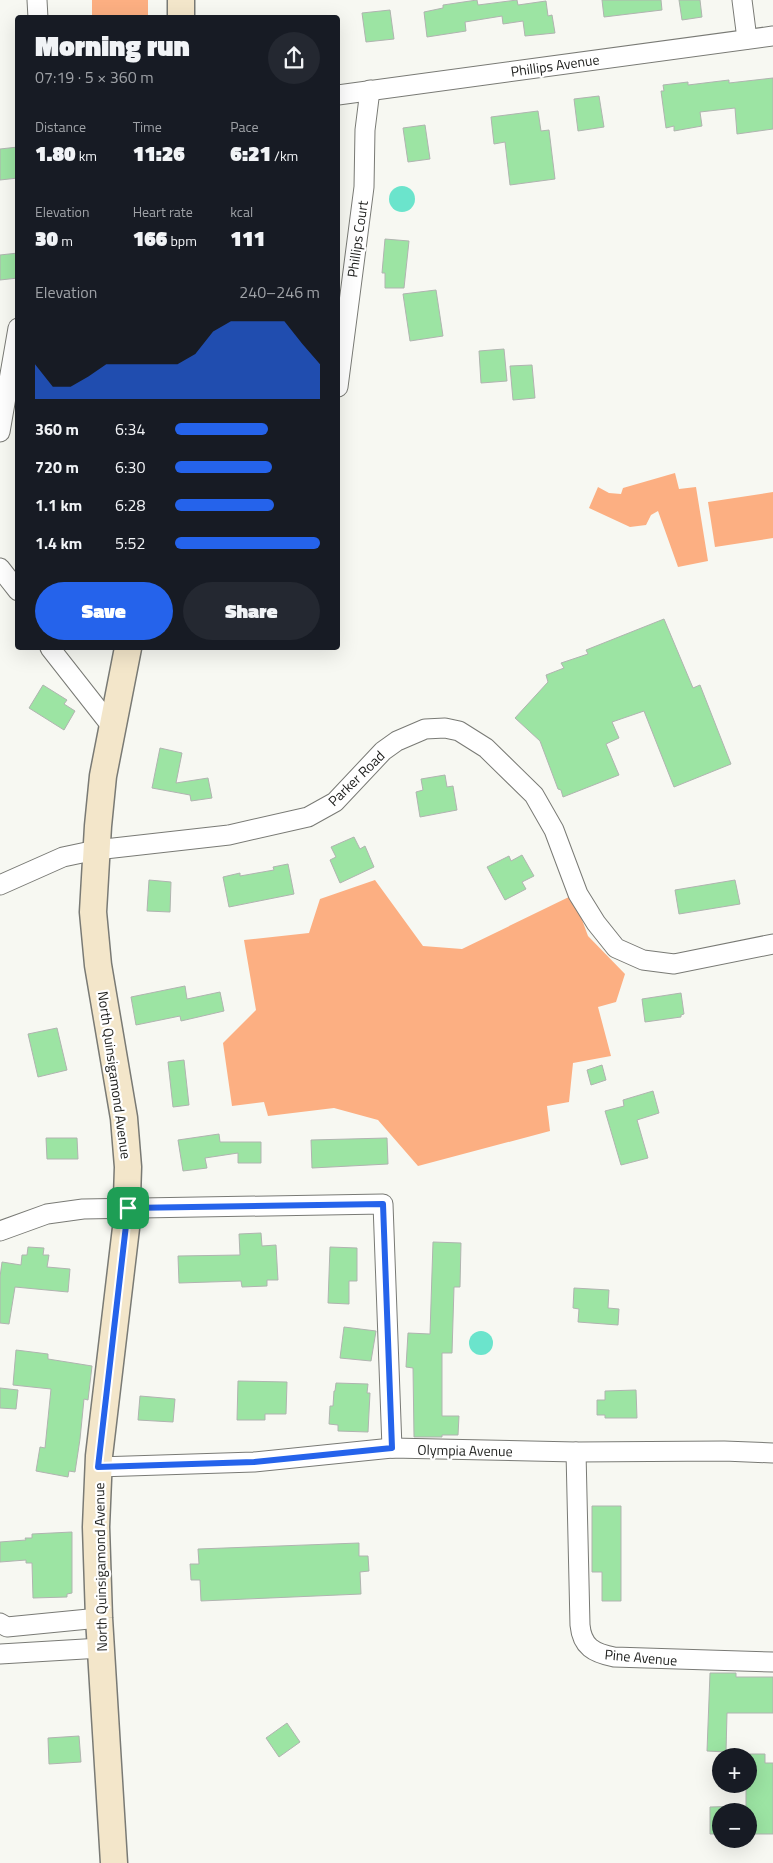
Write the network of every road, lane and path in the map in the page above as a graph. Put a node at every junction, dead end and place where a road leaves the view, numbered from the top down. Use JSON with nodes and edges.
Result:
{"nodes":[{"id":1,"x":37,"y":0,"type":"edge"},
{"id":2,"x":181,"y":0,"type":"edge"},
{"id":3,"x":742,"y":0,"type":"edge"},
{"id":4,"x":38,"y":15,"type":"edge"},
{"id":5,"x":181,"y":15,"type":"edge"},
{"id":6,"x":773,"y":36,"type":"edge"},
{"id":7,"x":747,"y":39,"type":"junction"},
{"id":8,"x":370,"y":90,"type":"junction"},
{"id":9,"x":340,"y":95,"type":"edge"},
{"id":10,"x":15,"y":345,"type":"edge"},
{"id":11,"x":340,"y":372,"type":"edge"},
{"id":12,"x":0,"y":432,"type":"edge"},
{"id":13,"x":0,"y":568,"type":"edge"},
{"id":14,"x":15,"y":586,"type":"edge"},
{"id":15,"x":52,"y":650,"type":"edge"},
{"id":16,"x":128,"y":650,"type":"edge"},
{"id":17,"x":112,"y":727,"type":"junction"},
{"id":18,"x":96,"y":850,"type":"junction"},
{"id":19,"x":0,"y":885,"type":"edge"},
{"id":20,"x":773,"y":944,"type":"edge"},
{"id":21,"x":128,"y":1208,"type":"junction"},
{"id":22,"x":0,"y":1231,"type":"edge"},
{"id":23,"x":392,"y":1448,"type":"junction"},
{"id":24,"x":576,"y":1452,"type":"junction"},
{"id":25,"x":773,"y":1453,"type":"edge"},
{"id":26,"x":98,"y":1467,"type":"junction"},
{"id":27,"x":99,"y":1618,"type":"junction"},
{"id":28,"x":61,"y":1622,"type":"junction"},
{"id":29,"x":0,"y":1623,"type":"edge"},
{"id":30,"x":101,"y":1648,"type":"junction"},
{"id":31,"x":64,"y":1650,"type":"junction"},
{"id":32,"x":0,"y":1654,"type":"edge"},
{"id":33,"x":773,"y":1662,"type":"edge"},
{"id":34,"x":114,"y":1863,"type":"edge"}],
"edges":[{"from":1,"to":4,"type":"street"},
{"from":2,"to":5,"type":"main road"},
{"from":3,"to":7,"type":"street"},
{"from":6,"to":7,"type":"street","name":"Phillips Avenue"},
{"from":7,"to":8,"type":"street","name":"Phillips Avenue"},
{"from":8,"to":9,"type":"street","name":"Phillips Avenue"},
{"from":8,"to":11,"type":"street","name":"Phillips Court"},
{"from":10,"to":12,"type":"street"},
{"from":13,"to":14,"type":"street"},
{"from":15,"to":17,"type":"street"},
{"from":16,"to":17,"type":"main road","name":"North Quinsigamond Avenue"},
{"from":17,"to":18,"type":"main road","name":"North Quinsigamond Avenue"},
{"from":18,"to":19,"type":"street","name":"Parker Road"},
{"from":18,"to":20,"type":"street","name":"Parker Road"},
{"from":18,"to":21,"type":"main road","name":"North Quinsigamond Avenue"},
{"from":21,"to":22,"type":"street"},
{"from":21,"to":23,"type":"street"},
{"from":21,"to":26,"type":"main road","name":"North Quinsigamond Avenue"},
{"from":23,"to":24,"type":"street","name":"Olympia Avenue"},
{"from":23,"to":26,"type":"street","name":"Olympia Avenue"},
{"from":24,"to":25,"type":"street","name":"Olympia Avenue"},
{"from":24,"to":33,"type":"street","name":"Pine Avenue"},
{"from":26,"to":27,"type":"main road","name":"North Quinsigamond Avenue"},
{"from":27,"to":28,"type":"street"},
{"from":27,"to":30,"type":"main road","name":"North Quinsigamond Avenue"},
{"from":28,"to":29,"type":"street"},
{"from":28,"to":31,"type":"street"},
{"from":30,"to":31,"type":"street"},
{"from":30,"to":34,"type":"main road","name":"North Quinsigamond Avenue"},
{"from":31,"to":32,"type":"street"}]}
